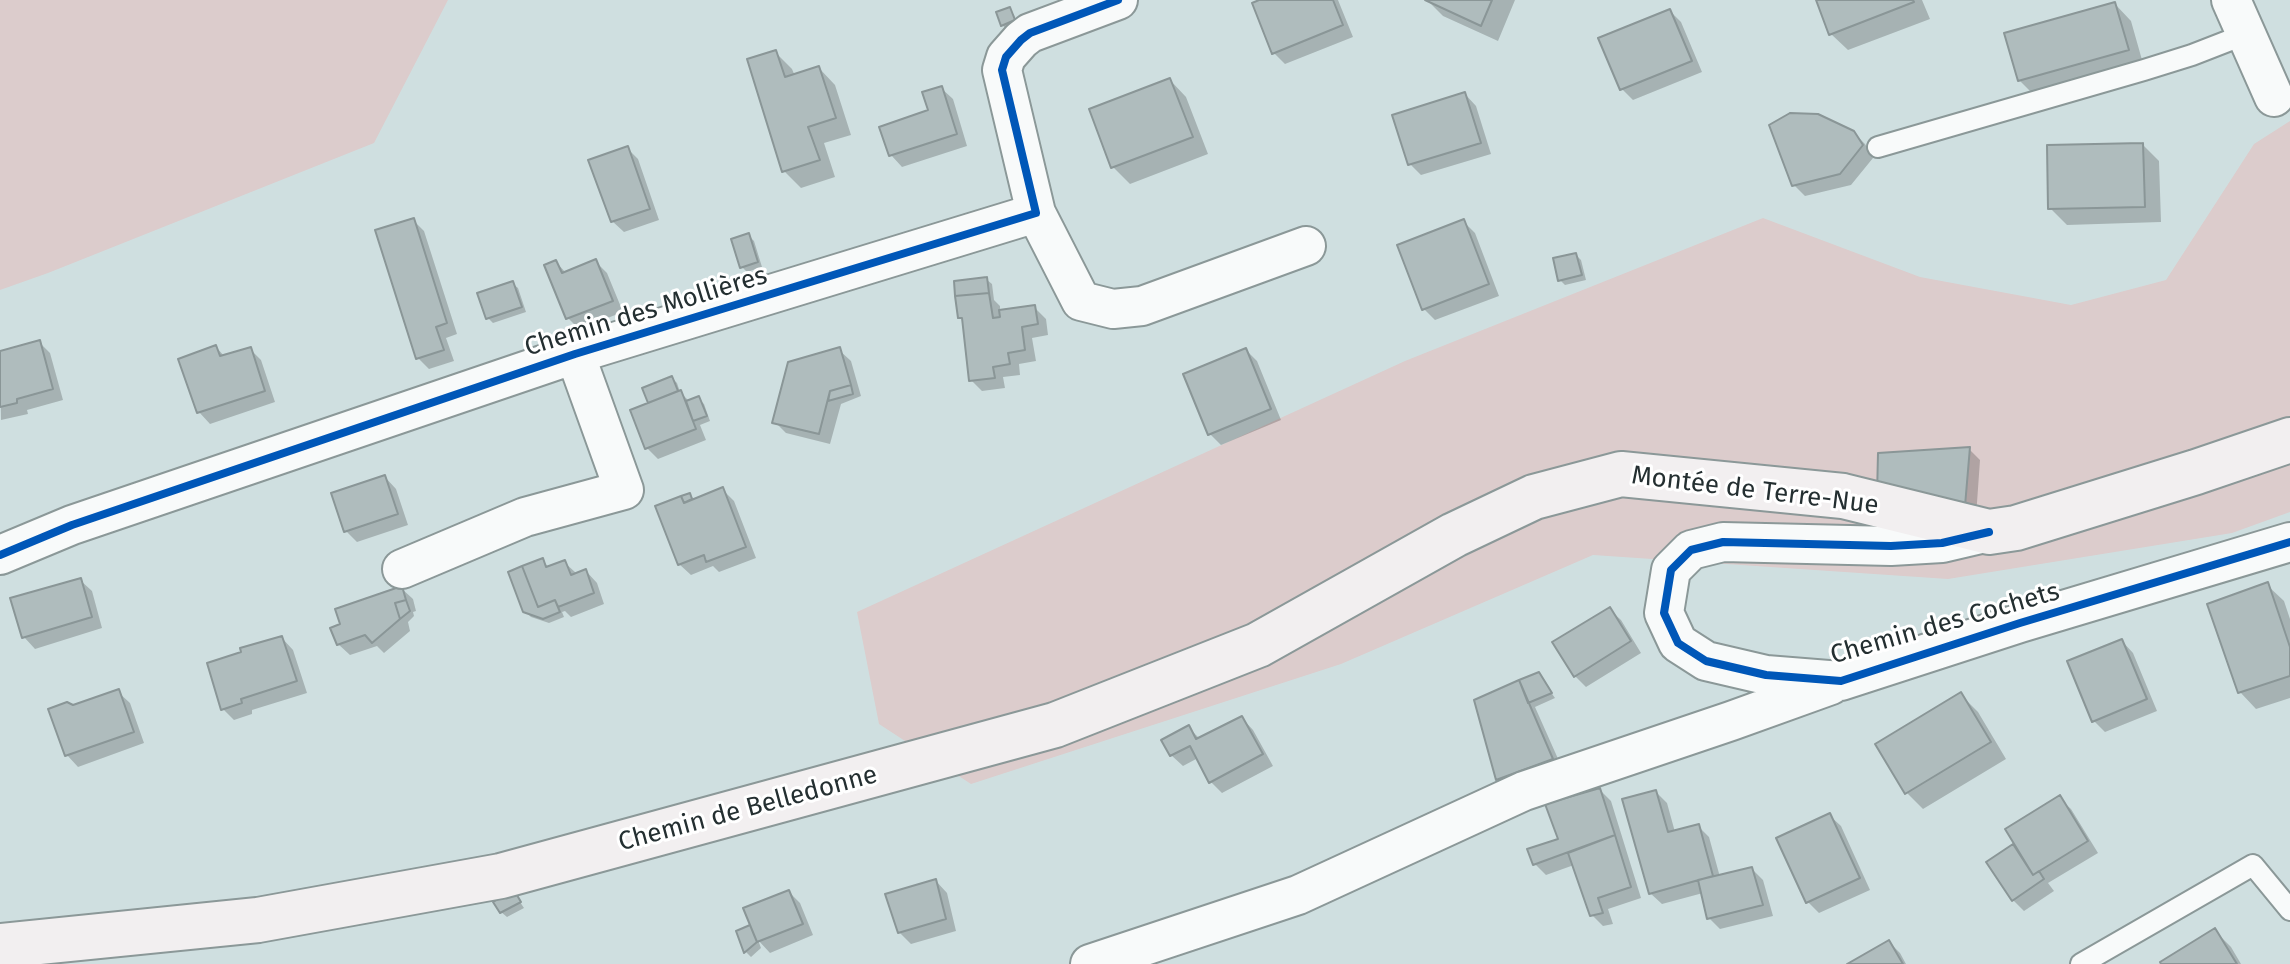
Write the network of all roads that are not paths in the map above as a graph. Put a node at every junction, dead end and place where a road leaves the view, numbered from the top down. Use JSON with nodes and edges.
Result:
{"nodes":[{"id":1,"x":1118,"y":0,"type":"edge"},
{"id":2,"x":2231,"y":0,"type":"edge"},
{"id":3,"x":2246,"y":34,"type":"junction"},
{"id":4,"x":2274,"y":97,"type":"dead end"},
{"id":5,"x":1878,"y":147,"type":"dead end"},
{"id":6,"x":1036,"y":213,"type":"junction"},
{"id":7,"x":1306,"y":246,"type":"dead end"},
{"id":8,"x":575,"y":354,"type":"junction"},
{"id":9,"x":2290,"y":440,"type":"edge"},
{"id":10,"x":1989,"y":532,"type":"junction"},
{"id":11,"x":1454,"y":535,"type":"joint"},
{"id":12,"x":2290,"y":542,"type":"edge"},
{"id":13,"x":0,"y":555,"type":"edge"},
{"id":14,"x":402,"y":569,"type":"dead end"},
{"id":15,"x":1841,"y":681,"type":"junction"},
{"id":16,"x":2290,"y":910,"type":"edge"},
{"id":17,"x":0,"y":946,"type":"edge"},
{"id":18,"x":1090,"y":964,"type":"edge"},
{"id":19,"x":2081,"y":964,"type":"edge"}],
"edges":[{"from":1,"to":6,"type":"street"},
{"from":2,"to":3,"type":"street"},
{"from":3,"to":4,"type":"street"},
{"from":3,"to":5,"type":"lane"},
{"from":6,"to":7,"type":"street"},
{"from":6,"to":8,"type":"street","name":"Chemin des Mollières"},
{"from":8,"to":13,"type":"street","name":"Chemin des Mollières"},
{"from":8,"to":14,"type":"street"},
{"from":9,"to":10,"type":"main road","name":"Montée de Terre-Nue"},
{"from":10,"to":11,"type":"main road","name":"Montée de Terre-Nue"},
{"from":10,"to":15,"type":"street","name":"Chemin des Cochets"},
{"from":11,"to":17,"type":"main road","name":"Chemin de Belledonne"},
{"from":12,"to":15,"type":"street","name":"Chemin des Cochets"},
{"from":15,"to":18,"type":"street","name":"Chemin des Cochets"},
{"from":16,"to":19,"type":"lane"}]}
